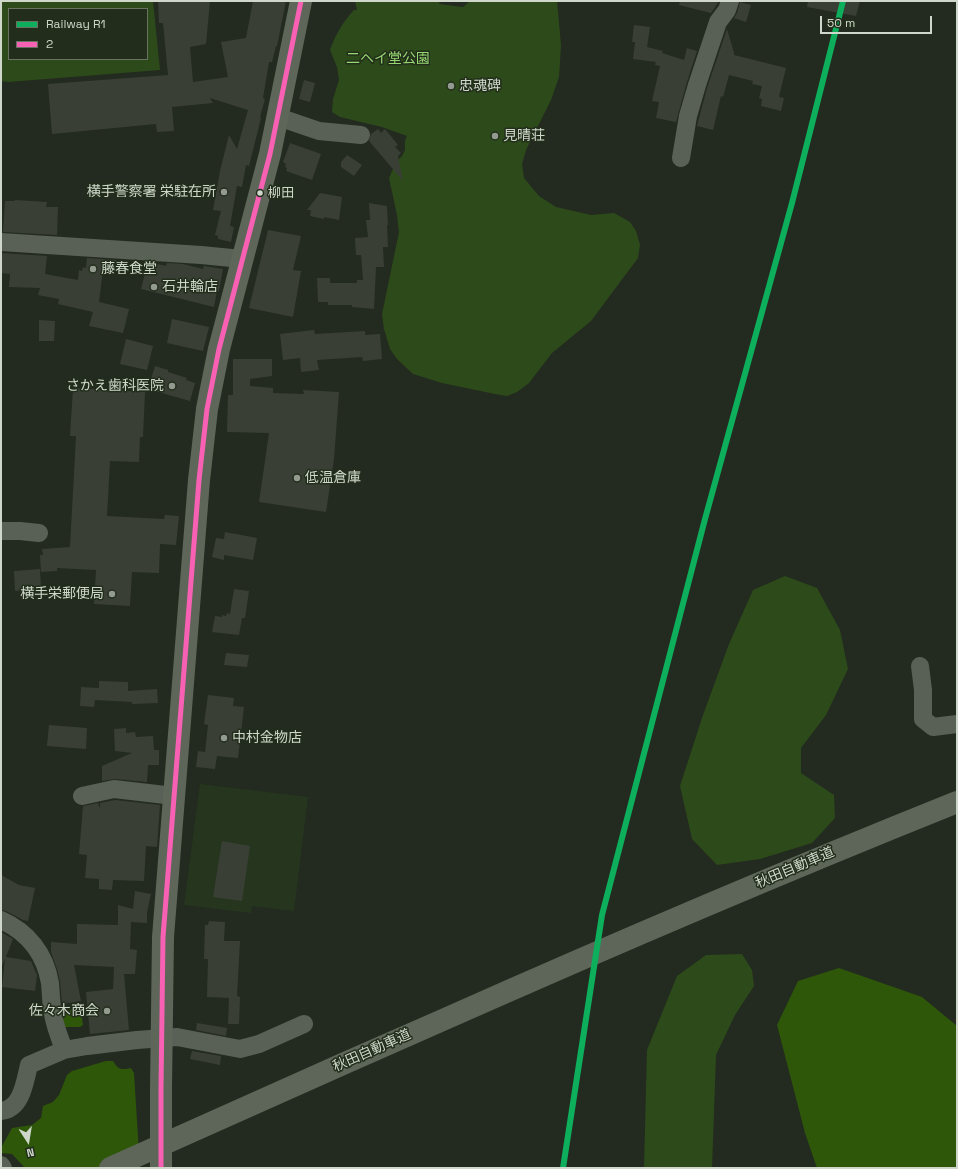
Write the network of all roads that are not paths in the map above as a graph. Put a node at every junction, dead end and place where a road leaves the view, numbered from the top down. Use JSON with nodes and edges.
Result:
{"nodes":[{"id":1,"x":301,"y":1,"type":"edge"},
{"id":2,"x":730,"y":1,"type":"edge"},
{"id":3,"x":278,"y":117,"type":"junction"},
{"id":4,"x":361,"y":135,"type":"dead end"},
{"id":5,"x":681,"y":158,"type":"dead end"},
{"id":6,"x":1,"y":242,"type":"edge"},
{"id":7,"x":242,"y":259,"type":"junction"},
{"id":8,"x":1,"y":531,"type":"edge"},
{"id":9,"x":39,"y":532,"type":"dead end"},
{"id":10,"x":920,"y":666,"type":"dead end"},
{"id":11,"x":957,"y":724,"type":"edge"},
{"id":12,"x":82,"y":796,"type":"dead end"},
{"id":13,"x":174,"y":796,"type":"junction"},
{"id":14,"x":957,"y":802,"type":"edge"},
{"id":15,"x":957,"y":817,"type":"edge"},
{"id":16,"x":1,"y":920,"type":"edge"},
{"id":17,"x":634,"y":936,"type":"junction"},
{"id":18,"x":304,"y":1024,"type":"dead end"},
{"id":19,"x":162,"y":1038,"type":"junction"},
{"id":20,"x":64,"y":1050,"type":"junction"},
{"id":21,"x":1,"y":1111,"type":"edge"},
{"id":22,"x":1,"y":1165,"type":"edge"},
{"id":23,"x":4,"y":1168,"type":"edge"},
{"id":24,"x":110,"y":1168,"type":"edge"},
{"id":25,"x":162,"y":1168,"type":"edge"}],
"edges":[{"from":1,"to":3,"type":"highway"},
{"from":2,"to":5,"type":"street"},
{"from":3,"to":4,"type":"street"},
{"from":3,"to":7,"type":"highway"},
{"from":6,"to":7,"type":"street"},
{"from":7,"to":13,"type":"highway"},
{"from":8,"to":9,"type":"street"},
{"from":10,"to":11,"type":"street"},
{"from":12,"to":13,"type":"street"},
{"from":13,"to":19,"type":"highway"},
{"from":14,"to":17,"type":"highway","name":"秋田自動車道"},
{"from":15,"to":17,"type":"highway","name":"秋田自動車道"},
{"from":16,"to":20,"type":"street"},
{"from":17,"to":24,"type":"highway","name":"秋田自動車道"},
{"from":18,"to":19,"type":"street"},
{"from":19,"to":20,"type":"street"},
{"from":19,"to":25,"type":"highway"},
{"from":20,"to":21,"type":"street"},
{"from":22,"to":23,"type":"street"}]}
